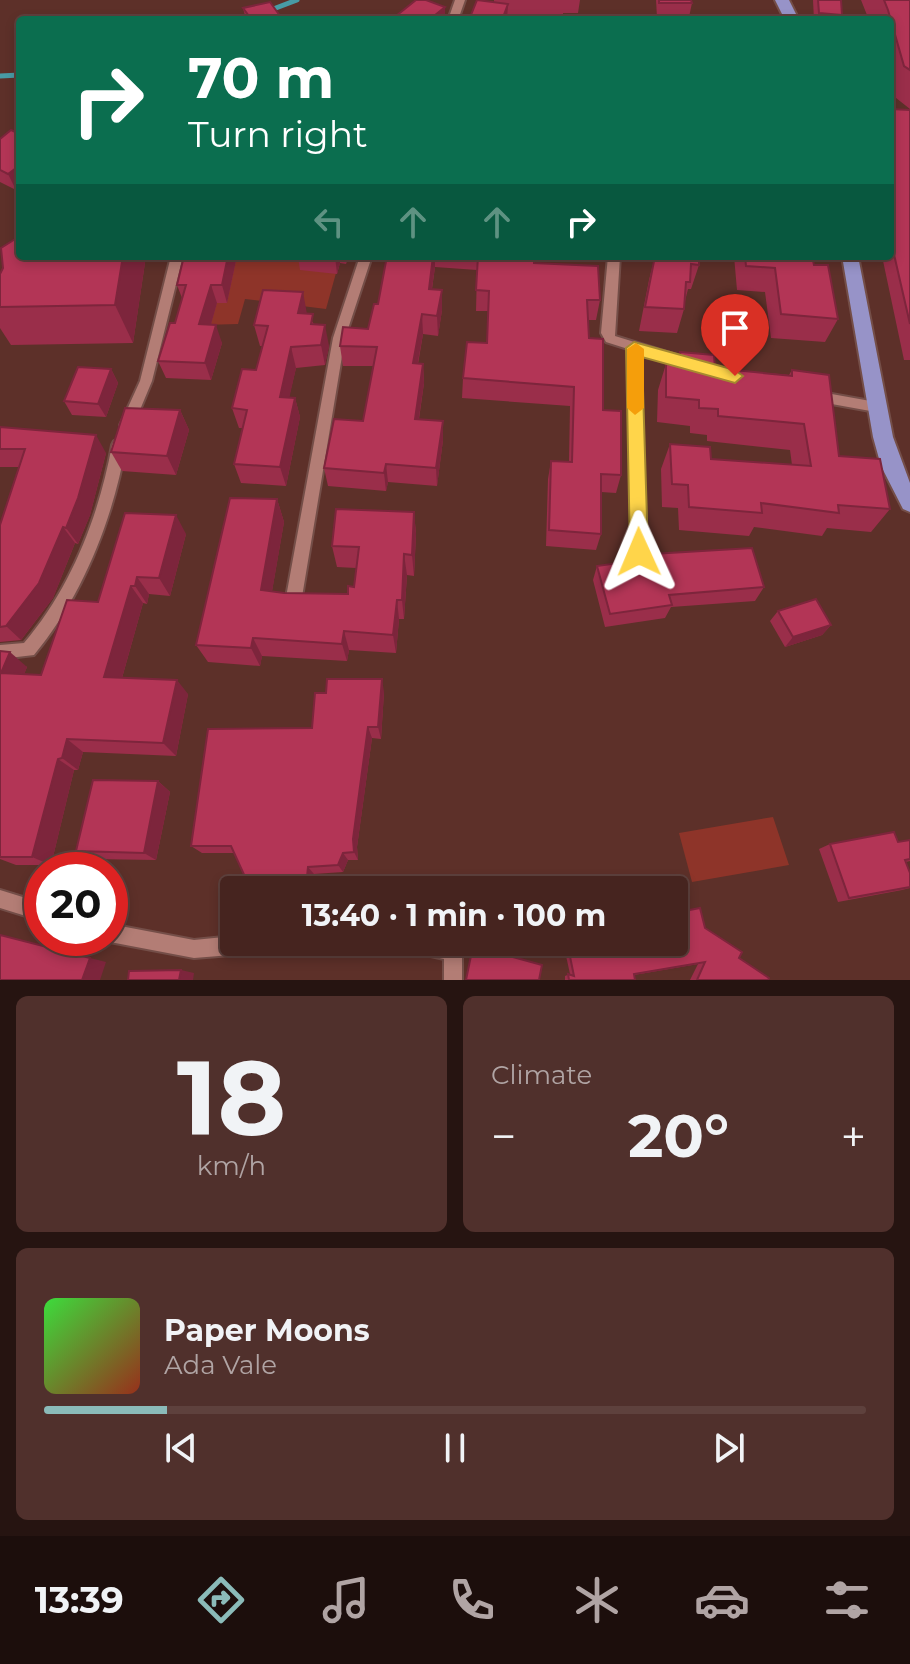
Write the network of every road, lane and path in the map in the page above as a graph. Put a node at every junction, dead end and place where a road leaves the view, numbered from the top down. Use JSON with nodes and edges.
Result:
{"nodes":[{"id":1,"x":176,"y":260,"type":"edge"},
{"id":2,"x":365,"y":260,"type":"edge"},
{"id":3,"x":614,"y":260,"type":"edge"},
{"id":4,"x":851,"y":260,"type":"edge"},
{"id":5,"x":634,"y":348,"type":"junction"},
{"id":6,"x":706,"y":368,"type":"edge"},
{"id":7,"x":802,"y":393,"type":"edge"},
{"id":8,"x":876,"y":407,"type":"junction"},
{"id":9,"x":910,"y":503,"type":"edge"},
{"id":10,"x":639,"y":552,"type":"dead end"},
{"id":11,"x":293,"y":603,"type":"edge"},
{"id":12,"x":0,"y":652,"type":"edge"},
{"id":13,"x":0,"y":899,"type":"edge"},
{"id":14,"x":24,"y":906,"type":"edge"},
{"id":15,"x":128,"y":936,"type":"edge"},
{"id":16,"x":220,"y":947,"type":"edge"},
{"id":17,"x":453,"y":956,"type":"edge"},
{"id":18,"x":453,"y":980,"type":"edge"}],
"edges":[{"from":1,"to":12,"type":"street"},
{"from":2,"to":11,"type":"street"},
{"from":3,"to":5,"type":"street"},
{"from":4,"to":8,"type":"main road"},
{"from":5,"to":6,"type":"street"},
{"from":5,"to":10,"type":"street"},
{"from":7,"to":8,"type":"street"},
{"from":8,"to":9,"type":"main road"},
{"from":13,"to":14,"type":"street"},
{"from":15,"to":16,"type":"street"},
{"from":17,"to":18,"type":"street"}]}
